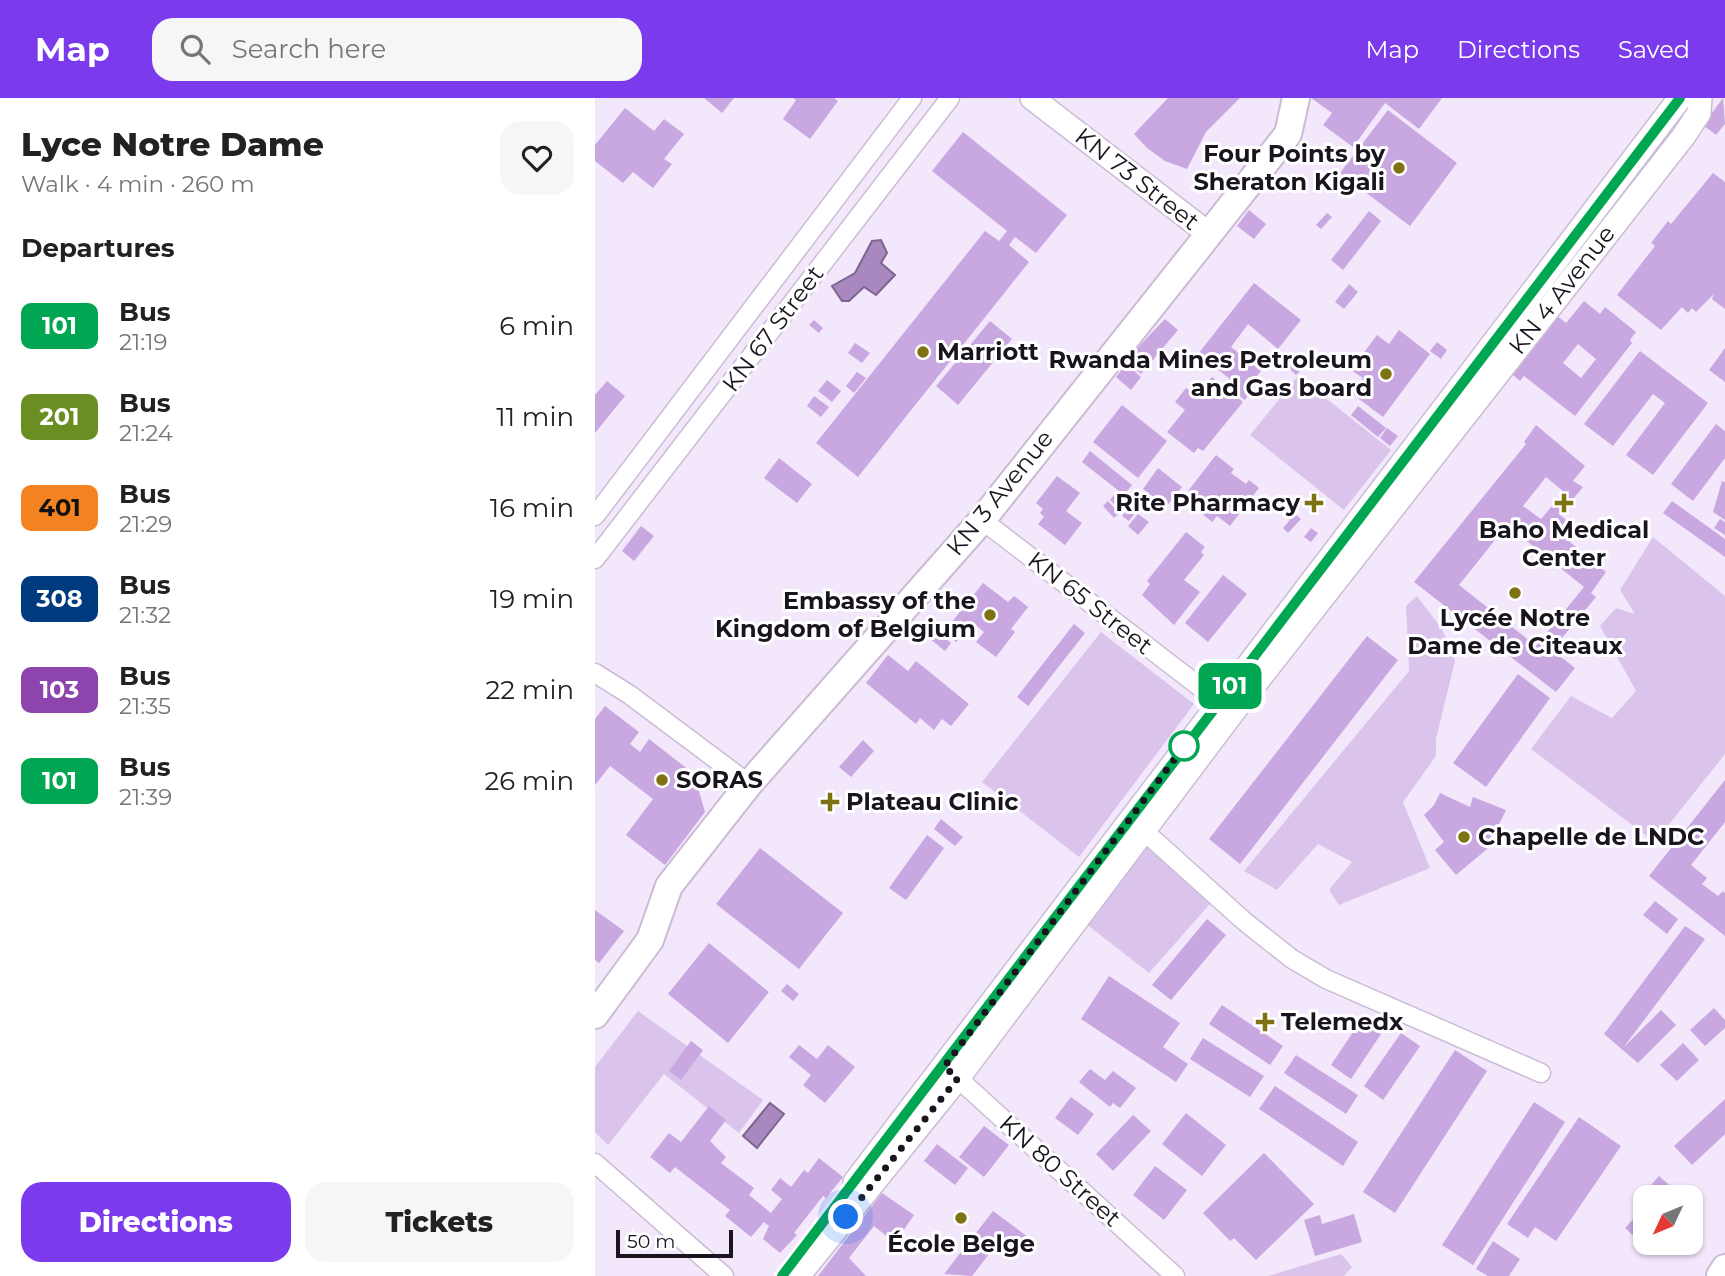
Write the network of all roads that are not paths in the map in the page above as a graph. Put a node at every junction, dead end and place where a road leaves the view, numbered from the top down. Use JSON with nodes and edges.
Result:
{"nodes":[{"id":1,"x":912,"y":98,"type":"edge"},
{"id":2,"x":950,"y":98,"type":"edge"},
{"id":3,"x":1032,"y":98,"type":"edge"},
{"id":4,"x":1296,"y":98,"type":"edge"},
{"id":5,"x":1680,"y":98,"type":"edge"},
{"id":6,"x":1700,"y":98,"type":"edge"},
{"id":7,"x":1209,"y":234,"type":"junction"},
{"id":8,"x":595,"y":516,"type":"edge"},
{"id":9,"x":982,"y":520,"type":"junction"},
{"id":10,"x":595,"y":559,"type":"edge"},
{"id":11,"x":1303,"y":606,"type":"junction"},
{"id":12,"x":595,"y":673,"type":"edge"},
{"id":13,"x":1225,"y":707,"type":"junction"},
{"id":14,"x":749,"y":784,"type":"junction"},
{"id":15,"x":1144,"y":831,"type":"junction"},
{"id":16,"x":595,"y":1015,"type":"edge"},
{"id":17,"x":951,"y":1072,"type":"junction"},
{"id":18,"x":1541,"y":1073,"type":"dead end"},
{"id":19,"x":595,"y":1163,"type":"edge"},
{"id":20,"x":1725,"y":1268,"type":"edge"},
{"id":21,"x":724,"y":1276,"type":"edge"},
{"id":22,"x":782,"y":1276,"type":"edge"},
{"id":23,"x":798,"y":1276,"type":"edge"},
{"id":24,"x":1175,"y":1276,"type":"edge"},
{"id":25,"x":1720,"y":1276,"type":"edge"}],
"edges":[{"from":1,"to":8,"type":"street","name":"KN 67 Street"},
{"from":2,"to":10,"type":"street","name":"KN 67 Street"},
{"from":3,"to":7,"type":"street","name":"KN 73 Street"},
{"from":4,"to":7,"type":"main road","name":"KN 3 Avenue"},
{"from":5,"to":11,"type":"street","name":"KN 4 Avenue"},
{"from":6,"to":11,"type":"street","name":"KN 4 Avenue"},
{"from":7,"to":9,"type":"main road","name":"KN 3 Avenue"},
{"from":9,"to":13,"type":"street","name":"KN 65 Street"},
{"from":9,"to":14,"type":"main road","name":"KN 3 Avenue"},
{"from":11,"to":13,"type":"street","name":"KN 4 Avenue"},
{"from":12,"to":14,"type":"street"},
{"from":13,"to":15,"type":"street","name":"KN 4 Avenue"},
{"from":13,"to":17,"type":"street","name":"KN 4 Avenue"},
{"from":14,"to":16,"type":"main road","name":"KN 3 Avenue"},
{"from":15,"to":17,"type":"street","name":"KN 4 Avenue"},
{"from":15,"to":18,"type":"street"},
{"from":17,"to":22,"type":"street","name":"KN 4 Avenue"},
{"from":17,"to":23,"type":"street","name":"KN 4 Avenue"},
{"from":17,"to":24,"type":"street","name":"KN 80 Street"},
{"from":19,"to":21,"type":"street"},
{"from":20,"to":25,"type":"main road"}]}
